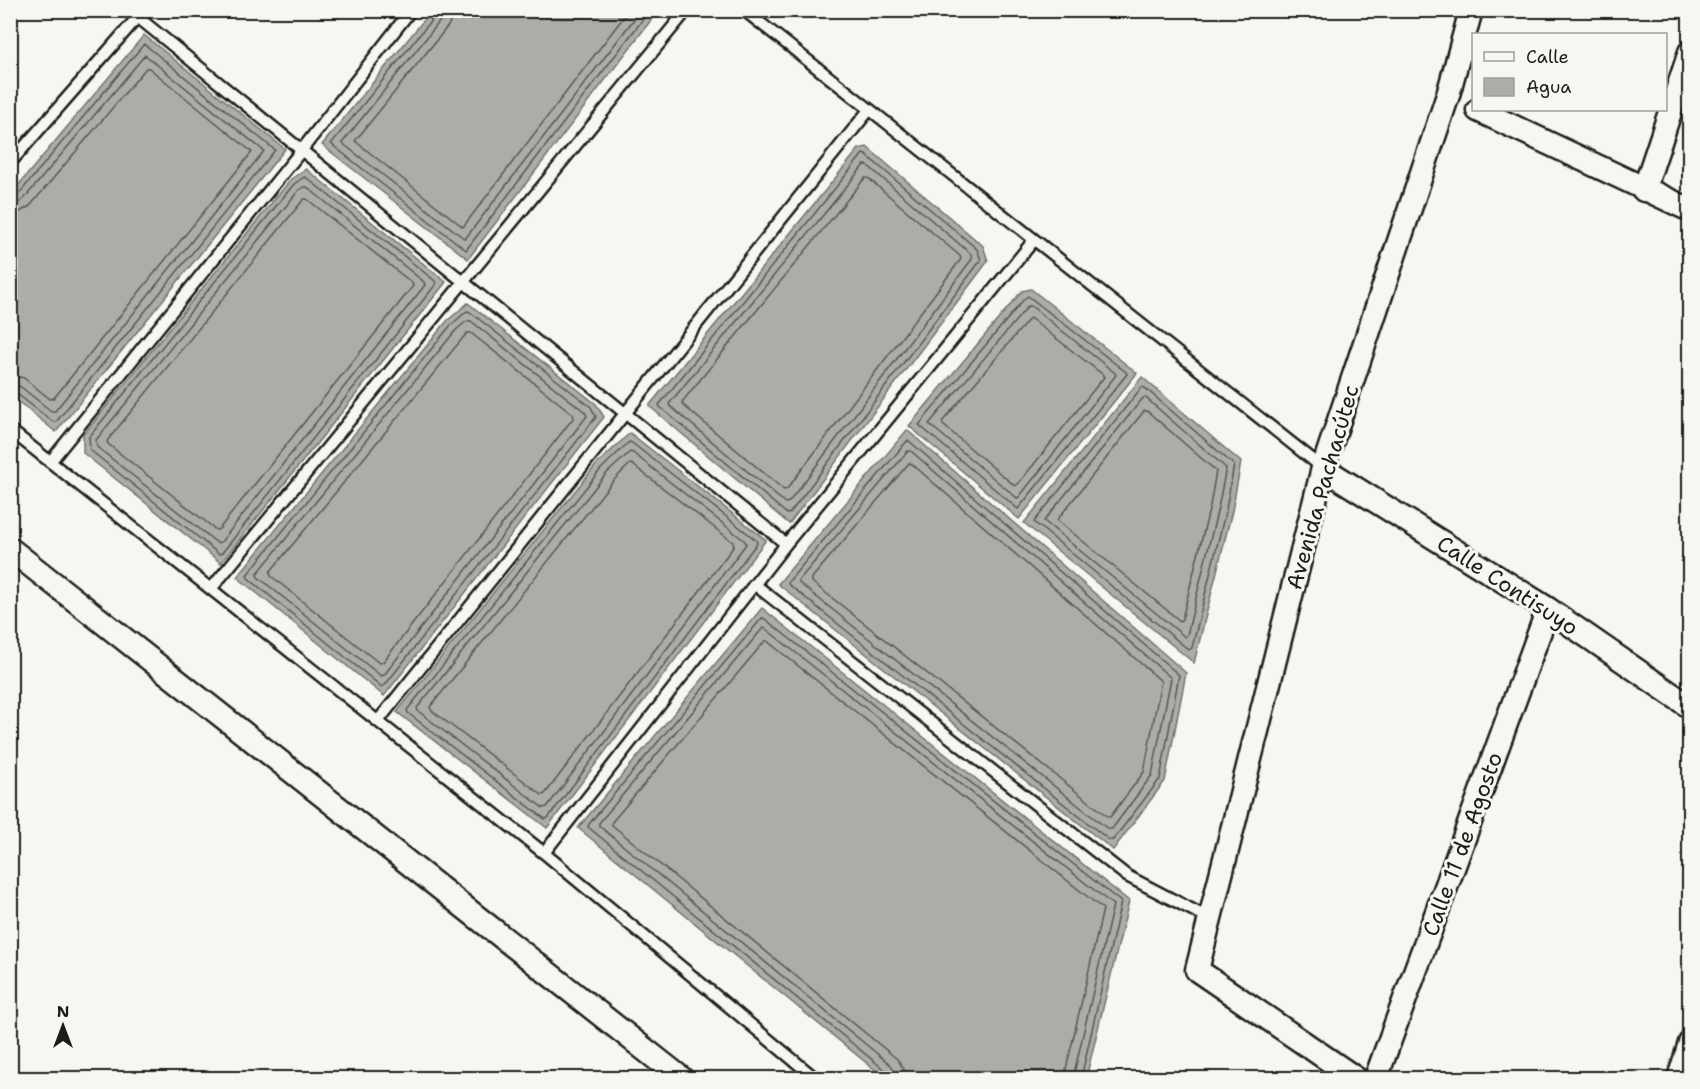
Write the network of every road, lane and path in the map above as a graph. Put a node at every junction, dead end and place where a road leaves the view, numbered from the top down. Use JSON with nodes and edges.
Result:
{"nodes":[{"id":1,"x":411,"y":10,"type":"edge"},
{"id":2,"x":687,"y":10,"type":"edge"},
{"id":3,"x":744,"y":10,"type":"edge"},
{"id":4,"x":1471,"y":10,"type":"edge"},
{"id":5,"x":137,"y":13,"type":"edge"},
{"id":6,"x":1689,"y":52,"type":"edge"},
{"id":7,"x":1448,"y":95,"type":"junction"},
{"id":8,"x":1472,"y":107,"type":"edge"},
{"id":9,"x":869,"y":110,"type":"junction"},
{"id":10,"x":1480,"y":111,"type":"edge"},
{"id":11,"x":301,"y":151,"type":"junction"},
{"id":12,"x":10,"y":163,"type":"edge"},
{"id":13,"x":1644,"y":189,"type":"junction"},
{"id":14,"x":1689,"y":210,"type":"edge"},
{"id":15,"x":1035,"y":240,"type":"junction"},
{"id":16,"x":463,"y":283,"type":"junction"},
{"id":17,"x":625,"y":414,"type":"junction"},
{"id":18,"x":10,"y":430,"type":"edge"},
{"id":19,"x":50,"y":462,"type":"junction"},
{"id":20,"x":1323,"y":468,"type":"junction"},
{"id":21,"x":786,"y":544,"type":"junction"},
{"id":22,"x":10,"y":549,"type":"edge"},
{"id":23,"x":754,"y":584,"type":"junction"},
{"id":24,"x":211,"y":589,"type":"junction"},
{"id":25,"x":1548,"y":609,"type":"junction"},
{"id":26,"x":1689,"y":707,"type":"edge"},
{"id":27,"x":378,"y":721,"type":"junction"},
{"id":28,"x":544,"y":853,"type":"junction"},
{"id":29,"x":1210,"y":919,"type":"junction"},
{"id":30,"x":1689,"y":1043,"type":"edge"},
{"id":31,"x":681,"y":1078,"type":"edge"},
{"id":32,"x":815,"y":1078,"type":"edge"},
{"id":33,"x":1355,"y":1078,"type":"edge"},
{"id":34,"x":1376,"y":1078,"type":"edge"},
{"id":35,"x":1679,"y":1078,"type":"edge"}],
"edges":[{"from":1,"to":11,"type":"lane"},
{"from":2,"to":16,"type":"lane"},
{"from":3,"to":9,"type":"lane"},
{"from":4,"to":7,"type":"street","name":"Avenida Pachacútec"},
{"from":5,"to":11,"type":"lane"},
{"from":5,"to":12,"type":"lane"},
{"from":6,"to":13,"type":"street"},
{"from":7,"to":8,"type":"street"},
{"from":7,"to":20,"type":"street","name":"Avenida Pachacútec"},
{"from":9,"to":15,"type":"lane"},
{"from":9,"to":17,"type":"lane"},
{"from":10,"to":13,"type":"street"},
{"from":11,"to":16,"type":"lane"},
{"from":11,"to":19,"type":"lane"},
{"from":13,"to":14,"type":"street"},
{"from":15,"to":20,"type":"lane"},
{"from":15,"to":21,"type":"lane"},
{"from":16,"to":17,"type":"lane"},
{"from":16,"to":24,"type":"lane"},
{"from":17,"to":21,"type":"lane"},
{"from":17,"to":27,"type":"lane"},
{"from":18,"to":19,"type":"lane"},
{"from":19,"to":24,"type":"lane"},
{"from":20,"to":25,"type":"street","name":"Calle Contisuyo"},
{"from":20,"to":29,"type":"street","name":"Avenida Pachacútec"},
{"from":21,"to":23,"type":"lane"},
{"from":22,"to":31,"type":"street"},
{"from":23,"to":28,"type":"lane"},
{"from":23,"to":29,"type":"lane"},
{"from":24,"to":27,"type":"lane"},
{"from":25,"to":26,"type":"street","name":"Calle Contisuyo"},
{"from":25,"to":34,"type":"street","name":"Calle 11 de Agosto"},
{"from":27,"to":28,"type":"lane"},
{"from":28,"to":32,"type":"lane"},
{"from":29,"to":33,"type":"street","name":"Avenida Pachacútec"},
{"from":30,"to":35,"type":"street"}]}
